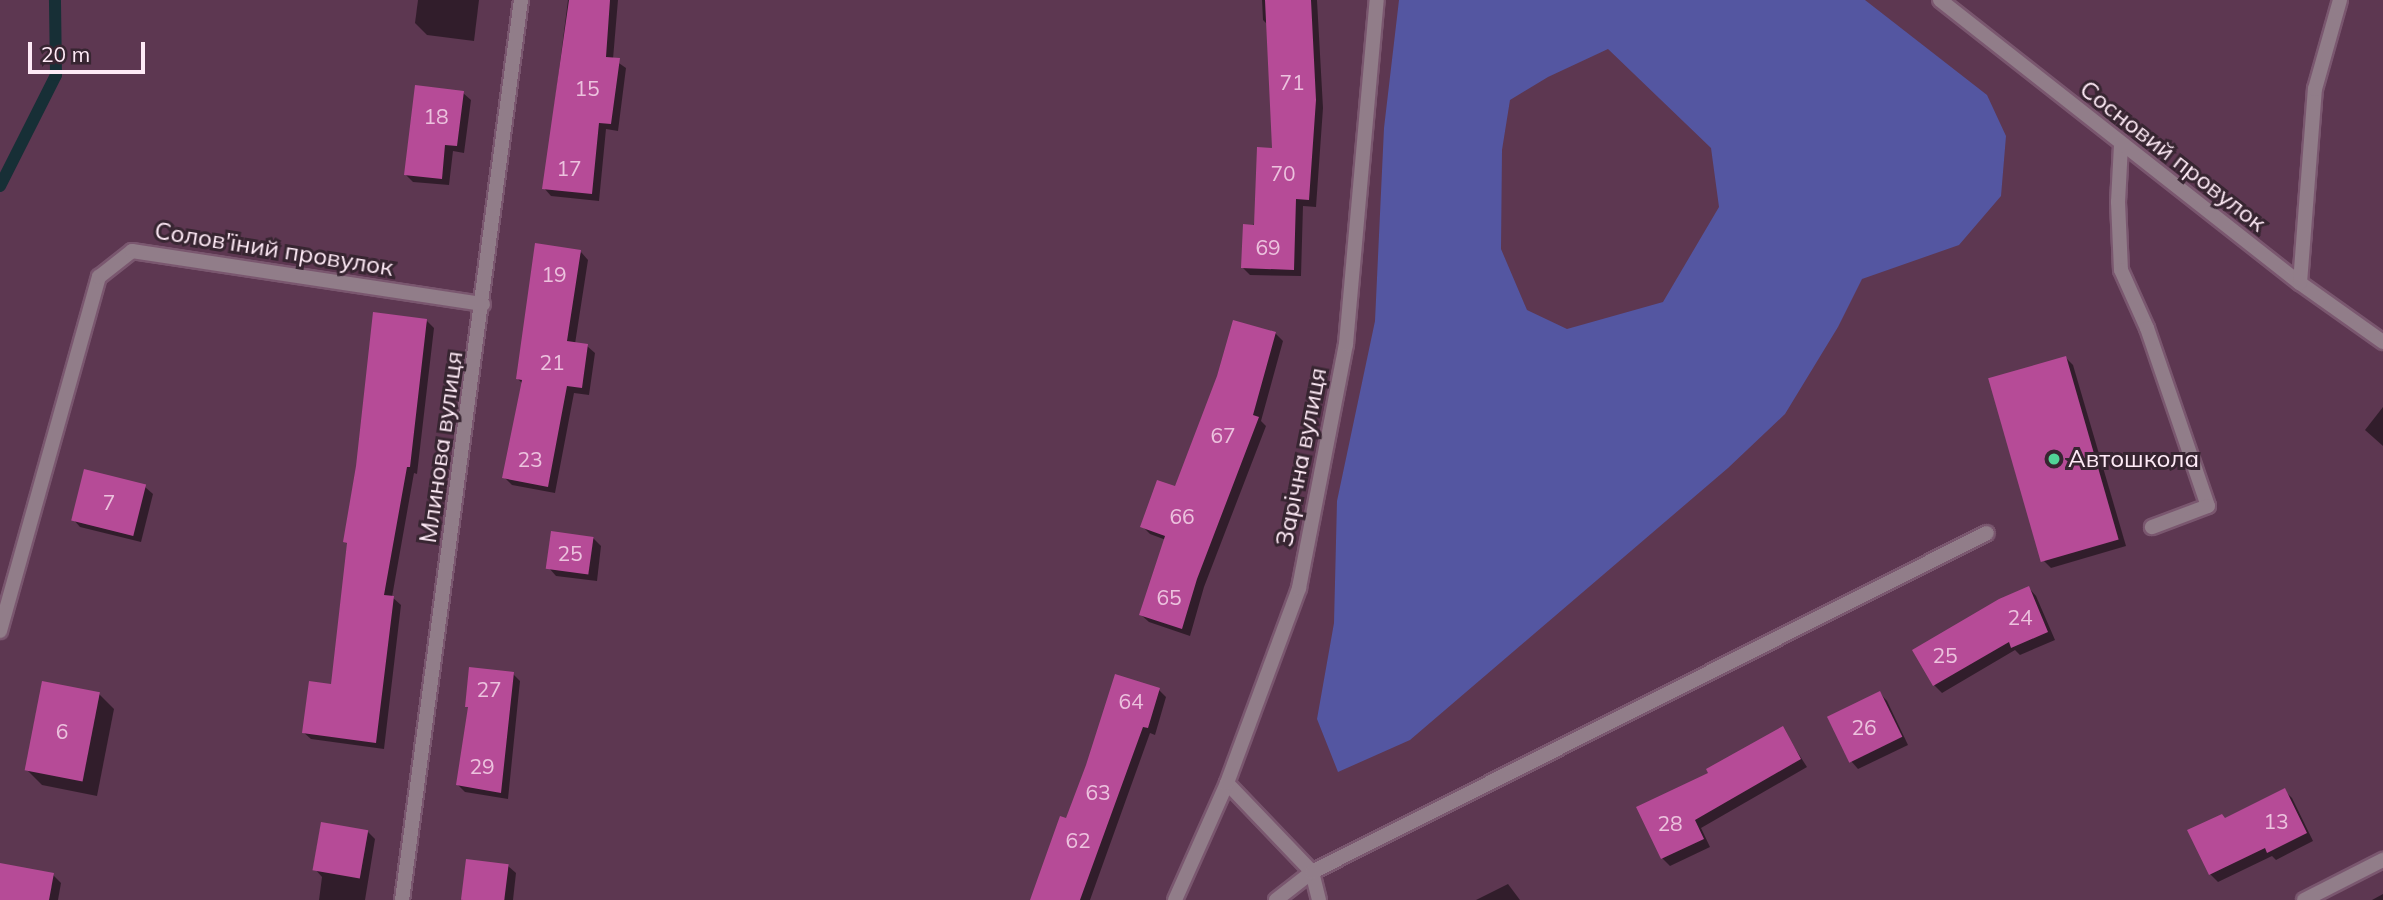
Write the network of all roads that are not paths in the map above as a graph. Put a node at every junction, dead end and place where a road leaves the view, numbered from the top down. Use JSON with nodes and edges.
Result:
{"nodes":[{"id":1,"x":521,"y":0,"type":"edge"},
{"id":2,"x":1377,"y":0,"type":"edge"},
{"id":3,"x":1940,"y":0,"type":"edge"},
{"id":4,"x":2340,"y":0,"type":"edge"},
{"id":5,"x":2121,"y":145,"type":"junction"},
{"id":6,"x":2300,"y":283,"type":"junction"},
{"id":7,"x":483,"y":304,"type":"junction"},
{"id":8,"x":2383,"y":342,"type":"edge"},
{"id":9,"x":2152,"y":527,"type":"dead end"},
{"id":10,"x":1987,"y":533,"type":"dead end"},
{"id":11,"x":0,"y":631,"type":"edge"},
{"id":12,"x":1227,"y":783,"type":"junction"},
{"id":13,"x":2383,"y":860,"type":"edge"},
{"id":14,"x":1312,"y":872,"type":"junction"},
{"id":15,"x":402,"y":900,"type":"edge"},
{"id":16,"x":1175,"y":900,"type":"edge"},
{"id":17,"x":1276,"y":900,"type":"edge"},
{"id":18,"x":1319,"y":900,"type":"edge"},
{"id":19,"x":2304,"y":900,"type":"edge"}],
"edges":[{"from":1,"to":7,"type":"street","name":"Млинова вулиця"},
{"from":2,"to":12,"type":"street","name":"Зарічна вулиця"},
{"from":3,"to":5,"type":"street","name":"Сосновий провулок"},
{"from":4,"to":6,"type":"street"},
{"from":5,"to":6,"type":"street","name":"Сосновий провулок"},
{"from":5,"to":9,"type":"street"},
{"from":6,"to":8,"type":"street","name":"Сосновий провулок"},
{"from":7,"to":11,"type":"street","name":"Солов'їний провулок"},
{"from":7,"to":15,"type":"street","name":"Млинова вулиця"},
{"from":10,"to":14,"type":"street"},
{"from":12,"to":14,"type":"street"},
{"from":12,"to":16,"type":"street","name":"Зарічна вулиця"},
{"from":13,"to":19,"type":"street"},
{"from":14,"to":17,"type":"street"},
{"from":14,"to":18,"type":"street"}]}
